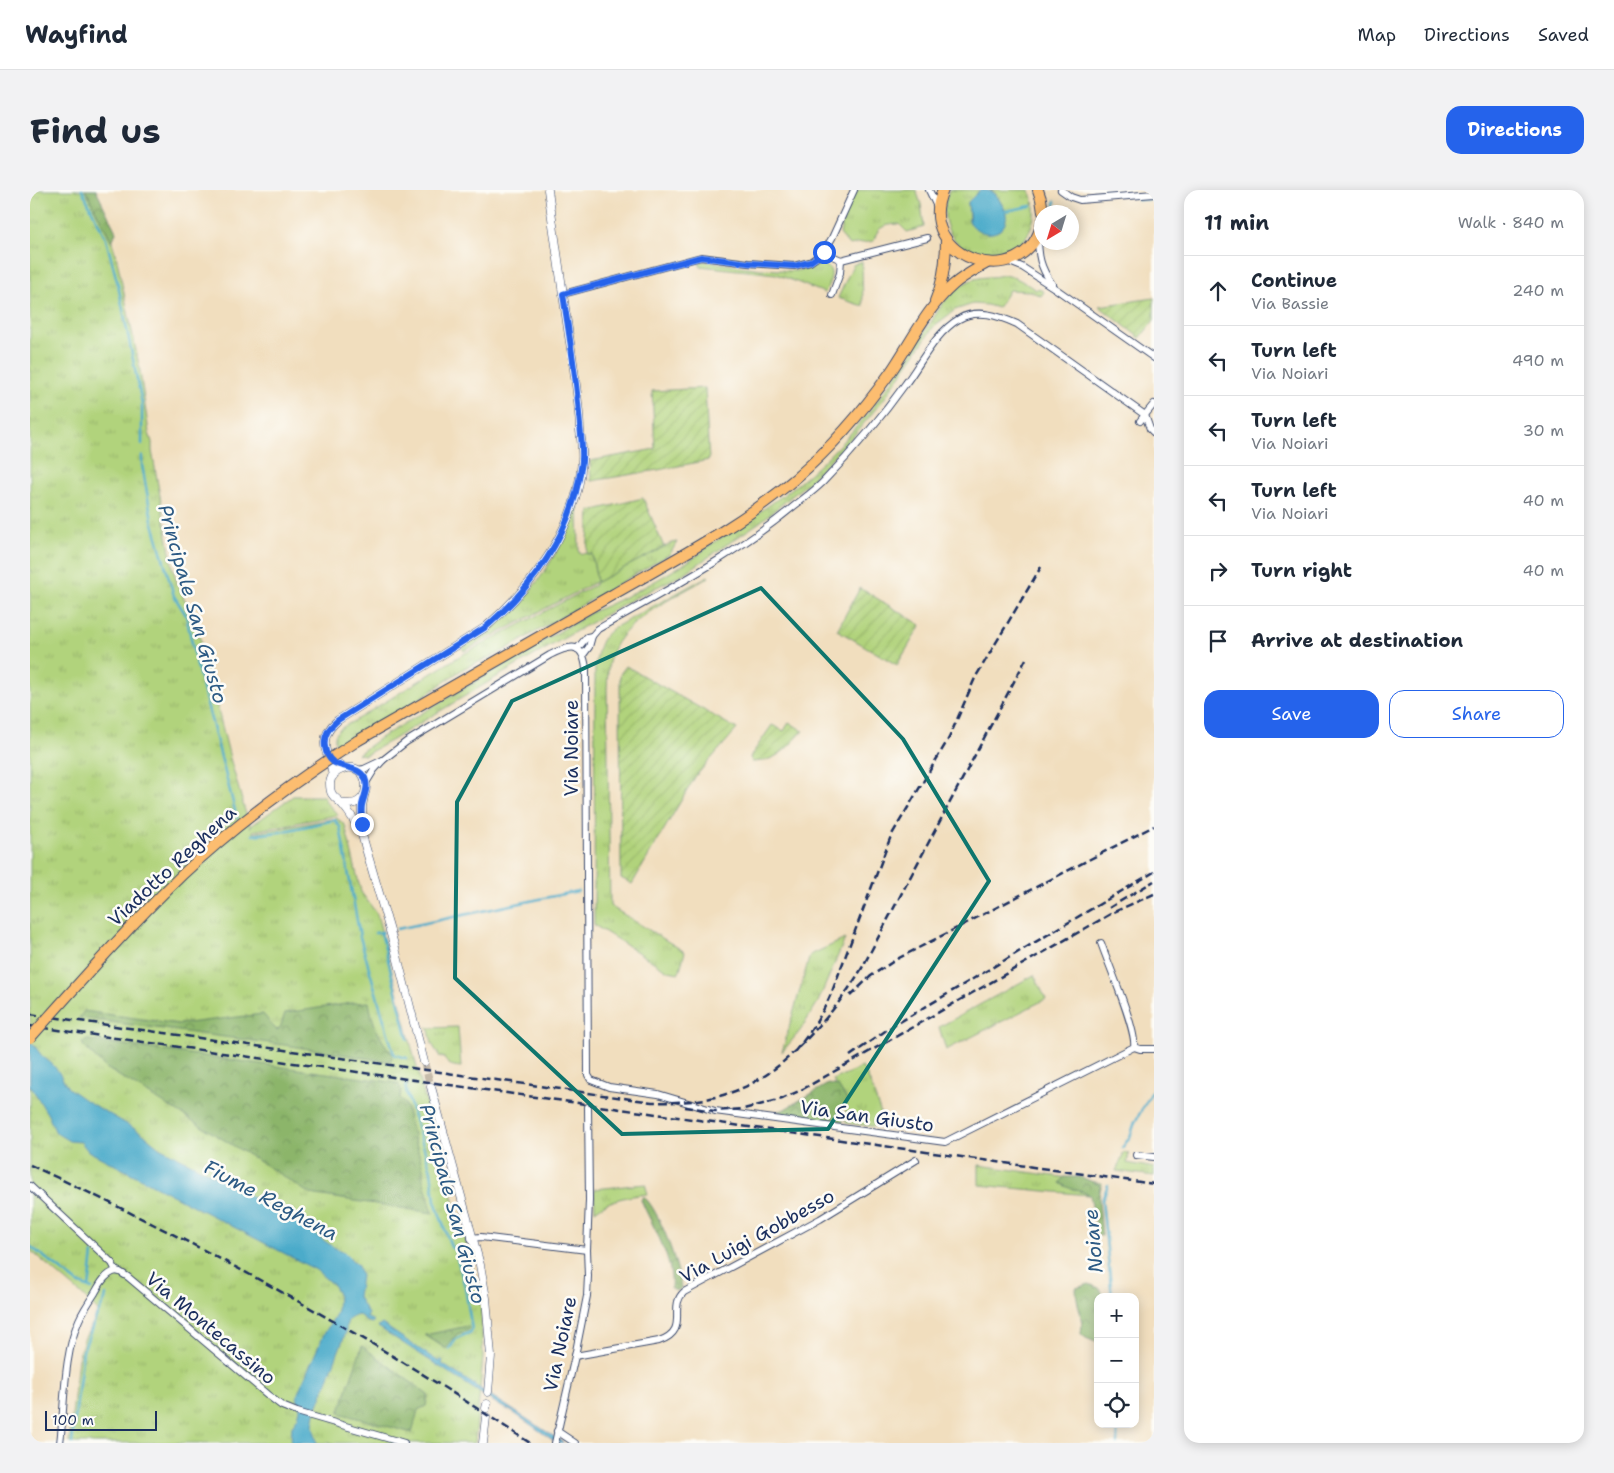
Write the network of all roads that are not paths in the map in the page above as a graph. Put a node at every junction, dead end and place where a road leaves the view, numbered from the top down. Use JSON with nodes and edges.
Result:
{"nodes":[{"id":1,"x":548,"y":190,"type":"edge"},
{"id":2,"x":854,"y":190,"type":"edge"},
{"id":3,"x":929,"y":190,"type":"edge"},
{"id":4,"x":942,"y":190,"type":"edge"},
{"id":5,"x":1038,"y":190,"type":"edge"},
{"id":6,"x":1061,"y":190,"type":"edge"},
{"id":7,"x":1154,"y":194,"type":"edge"},
{"id":8,"x":1042,"y":205,"type":"edge"},
{"id":9,"x":938,"y":209,"type":"junction"},
{"id":10,"x":927,"y":238,"type":"dead end"},
{"id":11,"x":946,"y":239,"type":"junction"},
{"id":12,"x":1034,"y":240,"type":"edge"},
{"id":13,"x":1038,"y":250,"type":"edge"},
{"id":14,"x":824,"y":252,"type":"junction"},
{"id":15,"x":841,"y":260,"type":"junction"},
{"id":16,"x":1007,"y":261,"type":"junction"},
{"id":17,"x":987,"y":263,"type":"junction"},
{"id":18,"x":1056,"y":289,"type":"junction"},
{"id":19,"x":563,"y":294,"type":"junction"},
{"id":20,"x":832,"y":295,"type":"dead end"},
{"id":21,"x":930,"y":311,"type":"junction"},
{"id":22,"x":1154,"y":358,"type":"edge"},
{"id":23,"x":1154,"y":404,"type":"edge"},
{"id":24,"x":1145,"y":415,"type":"junction"},
{"id":25,"x":1140,"y":421,"type":"dead end"},
{"id":26,"x":1154,"y":433,"type":"edge"},
{"id":27,"x":592,"y":636,"type":"junction"},
{"id":28,"x":578,"y":649,"type":"junction"},
{"id":29,"x":583,"y":655,"type":"junction"},
{"id":30,"x":329,"y":758,"type":"junction"},
{"id":31,"x":382,"y":760,"type":"junction"},
{"id":32,"x":346,"y":768,"type":"junction"},
{"id":33,"x":358,"y":770,"type":"junction"},
{"id":34,"x":333,"y":776,"type":"junction"},
{"id":35,"x":366,"y":782,"type":"junction"},
{"id":36,"x":364,"y":796,"type":"junction"},
{"id":37,"x":341,"y":803,"type":"junction"},
{"id":38,"x":362,"y":835,"type":"junction"},
{"id":39,"x":1101,"y":943,"type":"dead end"},
{"id":40,"x":30,"y":1038,"type":"edge"},
{"id":41,"x":1134,"y":1046,"type":"junction"},
{"id":42,"x":1154,"y":1049,"type":"edge"},
{"id":43,"x":424,"y":1062,"type":"tunnel mouth"},
{"id":44,"x":589,"y":1078,"type":"joint"},
{"id":45,"x":431,"y":1087,"type":"tunnel mouth"},
{"id":46,"x":588,"y":1108,"type":"dead end"},
{"id":47,"x":1136,"y":1155,"type":"dead end"},
{"id":48,"x":1154,"y":1157,"type":"edge"},
{"id":49,"x":916,"y":1160,"type":"dead end"},
{"id":50,"x":30,"y":1186,"type":"edge"},
{"id":51,"x":472,"y":1238,"type":"junction"},
{"id":52,"x":587,"y":1250,"type":"junction"},
{"id":53,"x":116,"y":1272,"type":"junction"},
{"id":54,"x":575,"y":1356,"type":"junction"},
{"id":55,"x":488,"y":1392,"type":"dead end"},
{"id":56,"x":486,"y":1417,"type":"dead end"},
{"id":57,"x":557,"y":1432,"type":"junction"},
{"id":58,"x":60,"y":1443,"type":"edge"},
{"id":59,"x":404,"y":1443,"type":"edge"},
{"id":60,"x":482,"y":1443,"type":"edge"},
{"id":61,"x":555,"y":1443,"type":"edge"},
{"id":62,"x":575,"y":1443,"type":"edge"}],
"edges":[{"from":1,"to":19,"type":"street"},
{"from":2,"to":14,"type":"street"},
{"from":3,"to":9,"type":"street"},
{"from":4,"to":9,"type":"highway"},
{"from":5,"to":8,"type":"highway"},
{"from":6,"to":7,"type":"street"},
{"from":9,"to":11,"type":"highway"},
{"from":10,"to":15,"type":"street"},
{"from":11,"to":17,"type":"highway"},
{"from":11,"to":21,"type":"highway"},
{"from":12,"to":16,"type":"highway"},
{"from":13,"to":18,"type":"street"},
{"from":14,"to":15,"type":"street"},
{"from":14,"to":19,"type":"street"},
{"from":15,"to":20,"type":"street"},
{"from":16,"to":17,"type":"highway"},
{"from":16,"to":18,"type":"street"},
{"from":17,"to":21,"type":"highway"},
{"from":18,"to":22,"type":"street"},
{"from":19,"to":30,"type":"street"},
{"from":21,"to":40,"type":"highway","name":"Viadotto Reghena","bridge":true},
{"from":23,"to":24,"type":"street"},
{"from":24,"to":25,"type":"street"},
{"from":24,"to":26,"type":"street"},
{"from":24,"to":27,"type":"street"},
{"from":27,"to":28,"type":"street"},
{"from":27,"to":29,"type":"street"},
{"from":28,"to":29,"type":"street"},
{"from":28,"to":31,"type":"street"},
{"from":29,"to":44,"type":"street","name":"Via Noiare"},
{"from":30,"to":32,"type":"street"},
{"from":30,"to":34,"type":"street"},
{"from":31,"to":33,"type":"street"},
{"from":31,"to":35,"type":"street"},
{"from":32,"to":33,"type":"street"},
{"from":32,"to":34,"type":"street"},
{"from":33,"to":35,"type":"street"},
{"from":34,"to":37,"type":"street"},
{"from":35,"to":36,"type":"street"},
{"from":36,"to":37,"type":"street"},
{"from":36,"to":38,"type":"street"},
{"from":37,"to":38,"type":"street"},
{"from":38,"to":43,"type":"street"},
{"from":39,"to":41,"type":"street"},
{"from":41,"to":42,"type":"street"},
{"from":41,"to":44,"type":"street","name":"Via San Giusto"},
{"from":45,"to":51,"type":"street"},
{"from":46,"to":52,"type":"street","name":"Via Noiare"},
{"from":47,"to":48,"type":"street"},
{"from":49,"to":54,"type":"street","name":"Via Luigi Gobbesso"},
{"from":50,"to":53,"type":"street","name":"Via Montecassino"},
{"from":51,"to":52,"type":"street"},
{"from":51,"to":55,"type":"street"},
{"from":52,"to":54,"type":"street","name":"Via Noiare"},
{"from":53,"to":58,"type":"street"},
{"from":53,"to":59,"type":"street","name":"Via Montecassino"},
{"from":54,"to":57,"type":"street","name":"Via Noiare"},
{"from":56,"to":60,"type":"street"},
{"from":57,"to":61,"type":"street","name":"Via Noiare"},
{"from":57,"to":62,"type":"street"}]}
